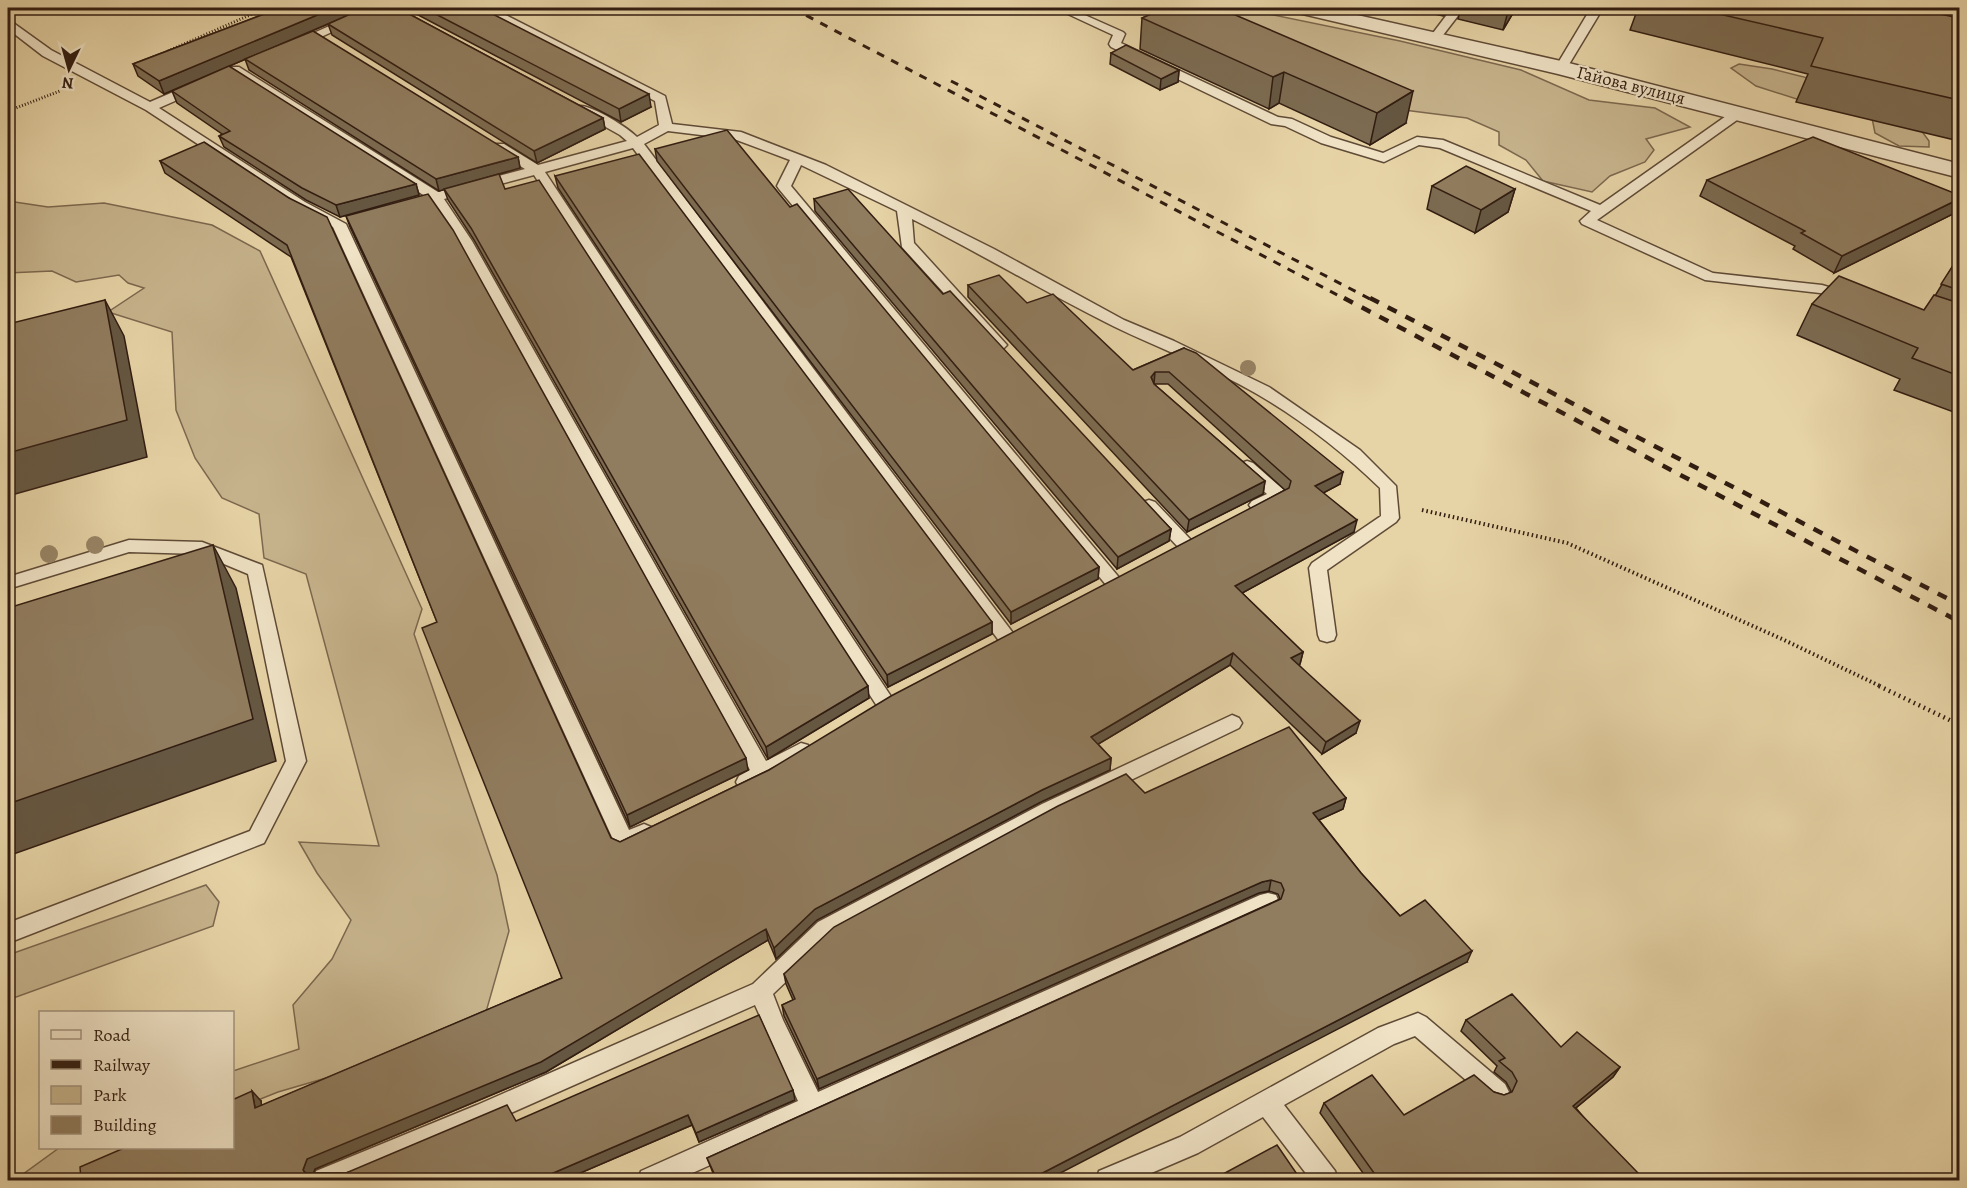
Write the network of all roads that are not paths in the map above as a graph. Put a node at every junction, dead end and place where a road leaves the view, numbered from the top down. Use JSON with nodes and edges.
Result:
{"nodes":[{"id":1,"x":379,"y":8,"type":"edge"},
{"id":2,"x":484,"y":8,"type":"edge"},
{"id":3,"x":1061,"y":8,"type":"edge"},
{"id":4,"x":1302,"y":8,"type":"edge"},
{"id":5,"x":1458,"y":8,"type":"edge"},
{"id":6,"x":1597,"y":8,"type":"edge"},
{"id":7,"x":8,"y":24,"type":"edge"},
{"id":8,"x":317,"y":34,"type":"junction"},
{"id":9,"x":1436,"y":38,"type":"junction"},
{"id":10,"x":286,"y":47,"type":"edge"},
{"id":11,"x":337,"y":47,"type":"edge"},
{"id":12,"x":1562,"y":68,"type":"junction"},
{"id":13,"x":573,"y":103,"type":"edge"},
{"id":14,"x":150,"y":107,"type":"junction"},
{"id":15,"x":1740,"y":112,"type":"junction"},
{"id":16,"x":666,"y":127,"type":"junction"},
{"id":17,"x":488,"y":140,"type":"edge"},
{"id":18,"x":636,"y":143,"type":"junction"},
{"id":19,"x":797,"y":159,"type":"junction"},
{"id":20,"x":538,"y":171,"type":"junction"},
{"id":21,"x":1959,"y":171,"type":"edge"},
{"id":22,"x":436,"y":197,"type":"junction"},
{"id":23,"x":393,"y":209,"type":"edge"},
{"id":24,"x":904,"y":211,"type":"junction"},
{"id":25,"x":1602,"y":211,"type":"junction"},
{"id":26,"x":1864,"y":303,"type":"edge"},
{"id":27,"x":1010,"y":356,"type":"edge"},
{"id":28,"x":1236,"y":458,"type":"edge"},
{"id":29,"x":1136,"y":493,"type":"edge"},
{"id":30,"x":1247,"y":511,"type":"edge"},
{"id":31,"x":1164,"y":554,"type":"edge"},
{"id":32,"x":8,"y":584,"type":"edge"},
{"id":33,"x":1094,"y":591,"type":"edge"},
{"id":34,"x":1026,"y":627,"type":"edge"},
{"id":35,"x":1327,"y":635,"type":"dead end"},
{"id":36,"x":884,"y":702,"type":"edge"},
{"id":37,"x":1232,"y":723,"type":"dead end"},
{"id":38,"x":813,"y":744,"type":"edge"},
{"id":39,"x":763,"y":774,"type":"junction"},
{"id":40,"x":731,"y":790,"type":"edge"},
{"id":41,"x":656,"y":826,"type":"edge"},
{"id":42,"x":1268,"y":902,"type":"edge"},
{"id":43,"x":8,"y":933,"type":"edge"},
{"id":44,"x":761,"y":991,"type":"junction"},
{"id":45,"x":1497,"y":1092,"type":"edge"},
{"id":46,"x":1267,"y":1102,"type":"junction"},
{"id":47,"x":813,"y":1107,"type":"junction"},
{"id":48,"x":1133,"y":1176,"type":"edge"},
{"id":49,"x":325,"y":1180,"type":"edge"},
{"id":50,"x":650,"y":1180,"type":"edge"},
{"id":51,"x":1108,"y":1180,"type":"edge"},
{"id":52,"x":1326,"y":1180,"type":"edge"}],
"edges":[{"from":1,"to":8,"type":"lane"},
{"from":2,"to":16,"type":"lane"},
{"from":3,"to":25,"type":"lane"},
{"from":4,"to":9,"type":"street","name":"Гайова вулиця"},
{"from":5,"to":9,"type":"lane"},
{"from":6,"to":12,"type":"lane"},
{"from":7,"to":14,"type":"lane"},
{"from":8,"to":10,"type":"lane"},
{"from":8,"to":11,"type":"lane"},
{"from":9,"to":12,"type":"street","name":"Гайова вулиця"},
{"from":12,"to":15,"type":"street","name":"Гайова вулиця"},
{"from":13,"to":18,"type":"lane"},
{"from":14,"to":22,"type":"lane"},
{"from":14,"to":41,"type":"lane"},
{"from":15,"to":21,"type":"street","name":"Гайова вулиця"},
{"from":15,"to":25,"type":"lane"},
{"from":16,"to":18,"type":"lane"},
{"from":16,"to":19,"type":"lane"},
{"from":17,"to":20,"type":"lane"},
{"from":18,"to":20,"type":"lane"},
{"from":18,"to":34,"type":"lane"},
{"from":19,"to":24,"type":"lane"},
{"from":19,"to":33,"type":"lane"},
{"from":20,"to":22,"type":"lane"},
{"from":20,"to":36,"type":"lane"},
{"from":22,"to":23,"type":"lane"},
{"from":22,"to":39,"type":"lane"},
{"from":24,"to":27,"type":"lane"},
{"from":24,"to":35,"type":"lane"},
{"from":25,"to":26,"type":"lane"},
{"from":28,"to":30,"type":"lane"},
{"from":29,"to":31,"type":"lane"},
{"from":32,"to":43,"type":"lane"},
{"from":37,"to":44,"type":"lane"},
{"from":38,"to":39,"type":"lane"},
{"from":39,"to":40,"type":"lane"},
{"from":42,"to":47,"type":"lane"},
{"from":44,"to":47,"type":"lane"},
{"from":44,"to":49,"type":"lane"},
{"from":45,"to":46,"type":"lane"},
{"from":46,"to":48,"type":"lane"},
{"from":46,"to":52,"type":"lane"},
{"from":47,"to":50,"type":"lane"},
{"from":48,"to":51,"type":"lane"}]}
